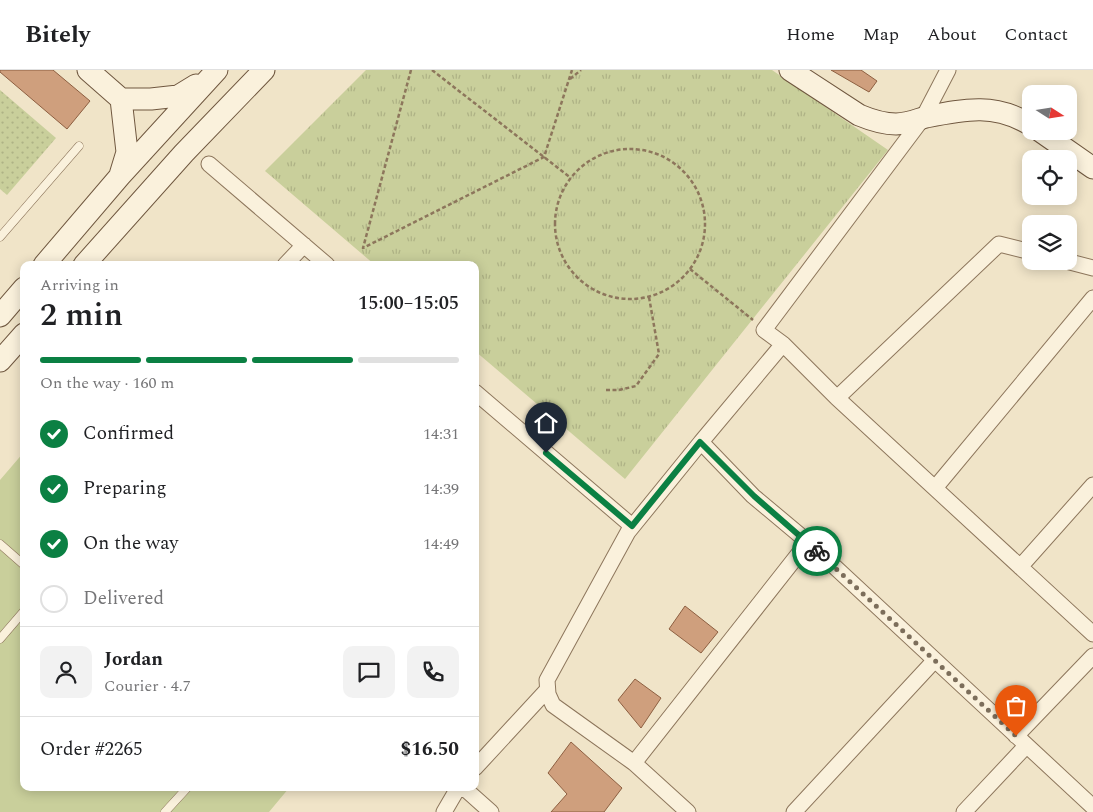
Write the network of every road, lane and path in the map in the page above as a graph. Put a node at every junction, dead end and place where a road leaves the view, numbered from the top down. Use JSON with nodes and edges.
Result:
{"nodes":[{"id":1,"x":89,"y":70,"type":"edge"},
{"id":2,"x":264,"y":70,"type":"edge"},
{"id":3,"x":411,"y":70,"type":"edge"},
{"id":4,"x":432,"y":70,"type":"edge"},
{"id":5,"x":572,"y":70,"type":"edge"},
{"id":6,"x":581,"y":70,"type":"edge"},
{"id":7,"x":948,"y":70,"type":"edge"},
{"id":8,"x":216,"y":71,"type":"edge"},
{"id":9,"x":792,"y":71,"type":"edge"},
{"id":10,"x":569,"y":80,"type":"junction"},
{"id":11,"x":121,"y":99,"type":"junction"},
{"id":12,"x":924,"y":118,"type":"junction"},
{"id":13,"x":1022,"y":120,"type":"edge"},
{"id":14,"x":1053,"y":140,"type":"edge"},
{"id":15,"x":79,"y":146,"type":"dead end"},
{"id":16,"x":544,"y":157,"type":"junction"},
{"id":17,"x":210,"y":164,"type":"dead end"},
{"id":18,"x":1093,"y":168,"type":"edge"},
{"id":19,"x":120,"y":176,"type":"junction"},
{"id":20,"x":571,"y":178,"type":"junction"},
{"id":21,"x":85,"y":218,"type":"junction"},
{"id":22,"x":0,"y":237,"type":"edge"},
{"id":23,"x":108,"y":237,"type":"junction"},
{"id":24,"x":304,"y":245,"type":"junction"},
{"id":25,"x":1022,"y":250,"type":"edge"},
{"id":26,"x":47,"y":261,"type":"edge"},
{"id":27,"x":87,"y":261,"type":"edge"},
{"id":28,"x":290,"y":261,"type":"edge"},
{"id":29,"x":322,"y":261,"type":"edge"},
{"id":30,"x":1077,"y":264,"type":"edge"},
{"id":31,"x":1093,"y":268,"type":"edge"},
{"id":32,"x":690,"y":270,"type":"junction"},
{"id":33,"x":20,"y":293,"type":"edge"},
{"id":34,"x":649,"y":297,"type":"junction"},
{"id":35,"x":1093,"y":298,"type":"edge"},
{"id":36,"x":0,"y":316,"type":"edge"},
{"id":37,"x":764,"y":330,"type":"junction"},
{"id":38,"x":20,"y":338,"type":"edge"},
{"id":39,"x":783,"y":344,"type":"junction"},
{"id":40,"x":0,"y":361,"type":"edge"},
{"id":41,"x":606,"y":390,"type":"dead end"},
{"id":42,"x":479,"y":395,"type":"edge"},
{"id":43,"x":837,"y":398,"type":"junction"},
{"id":44,"x":700,"y":442,"type":"junction"},
{"id":45,"x":1093,"y":485,"type":"edge"},
{"id":46,"x":934,"y":488,"type":"junction"},
{"id":47,"x":632,"y":526,"type":"junction"},
{"id":48,"x":808,"y":542,"type":"junction"},
{"id":49,"x":0,"y":544,"type":"edge"},
{"id":50,"x":20,"y":562,"type":"edge"},
{"id":51,"x":1020,"y":567,"type":"junction"},
{"id":52,"x":20,"y":616,"type":"edge"},
{"id":53,"x":1093,"y":634,"type":"edge"},
{"id":54,"x":0,"y":639,"type":"edge"},
{"id":55,"x":1093,"y":656,"type":"edge"},
{"id":56,"x":934,"y":661,"type":"junction"},
{"id":57,"x":547,"y":690,"type":"junction"},
{"id":58,"x":1021,"y":741,"type":"junction"},
{"id":59,"x":634,"y":763,"type":"junction"},
{"id":60,"x":479,"y":764,"type":"edge"},
{"id":61,"x":184,"y":791,"type":"edge"},
{"id":62,"x":456,"y":791,"type":"edge"},
{"id":63,"x":467,"y":791,"type":"edge"},
{"id":64,"x":1093,"y":807,"type":"edge"},
{"id":65,"x":165,"y":812,"type":"edge"},
{"id":66,"x":444,"y":812,"type":"edge"},
{"id":67,"x":491,"y":812,"type":"edge"},
{"id":68,"x":688,"y":812,"type":"edge"},
{"id":69,"x":794,"y":812,"type":"edge"},
{"id":70,"x":964,"y":812,"type":"edge"}],
"edges":[{"from":1,"to":11,"type":"main road"},
{"from":2,"to":23,"type":"main road"},
{"from":3,"to":16,"type":"path"},
{"from":4,"to":16,"type":"path"},
{"from":5,"to":10,"type":"path"},
{"from":6,"to":10,"type":"path"},
{"from":7,"to":12,"type":"street"},
{"from":8,"to":11,"type":"main road"},
{"from":8,"to":19,"type":"main road"},
{"from":9,"to":12,"type":"main road"},
{"from":10,"to":16,"type":"path"},
{"from":11,"to":19,"type":"main road"},
{"from":12,"to":13,"type":"main road"},
{"from":12,"to":37,"type":"street"},
{"from":14,"to":18,"type":"main road"},
{"from":15,"to":22,"type":"lane"},
{"from":16,"to":20,"type":"path"},
{"from":17,"to":24,"type":"street"},
{"from":19,"to":21,"type":"main road"},
{"from":20,"to":32,"type":"path"},
{"from":20,"to":34,"type":"path"},
{"from":21,"to":23,"type":"main road"},
{"from":21,"to":26,"type":"main road"},
{"from":23,"to":27,"type":"main road"},
{"from":24,"to":28,"type":"street"},
{"from":24,"to":29,"type":"street"},
{"from":25,"to":43,"type":"street"},
{"from":30,"to":31,"type":"street"},
{"from":32,"to":34,"type":"path"},
{"from":32,"to":37,"type":"path"},
{"from":33,"to":36,"type":"main road"},
{"from":34,"to":41,"type":"path"},
{"from":35,"to":46,"type":"street"},
{"from":37,"to":39,"type":"street"},
{"from":38,"to":40,"type":"main road"},
{"from":39,"to":43,"type":"street"},
{"from":39,"to":44,"type":"street"},
{"from":42,"to":47,"type":"street"},
{"from":43,"to":46,"type":"street"},
{"from":44,"to":47,"type":"street"},
{"from":44,"to":48,"type":"street"},
{"from":45,"to":51,"type":"street"},
{"from":46,"to":51,"type":"street"},
{"from":47,"to":57,"type":"street"},
{"from":48,"to":56,"type":"street"},
{"from":48,"to":59,"type":"street"},
{"from":49,"to":50,"type":"lane"},
{"from":51,"to":53,"type":"street"},
{"from":52,"to":54,"type":"lane"},
{"from":55,"to":58,"type":"street"},
{"from":56,"to":58,"type":"street"},
{"from":56,"to":69,"type":"street"},
{"from":57,"to":59,"type":"street"},
{"from":57,"to":60,"type":"street"},
{"from":58,"to":64,"type":"street"},
{"from":58,"to":70,"type":"street"},
{"from":59,"to":68,"type":"street"},
{"from":61,"to":65,"type":"lane"},
{"from":62,"to":66,"type":"street"},
{"from":63,"to":67,"type":"street"}]}
